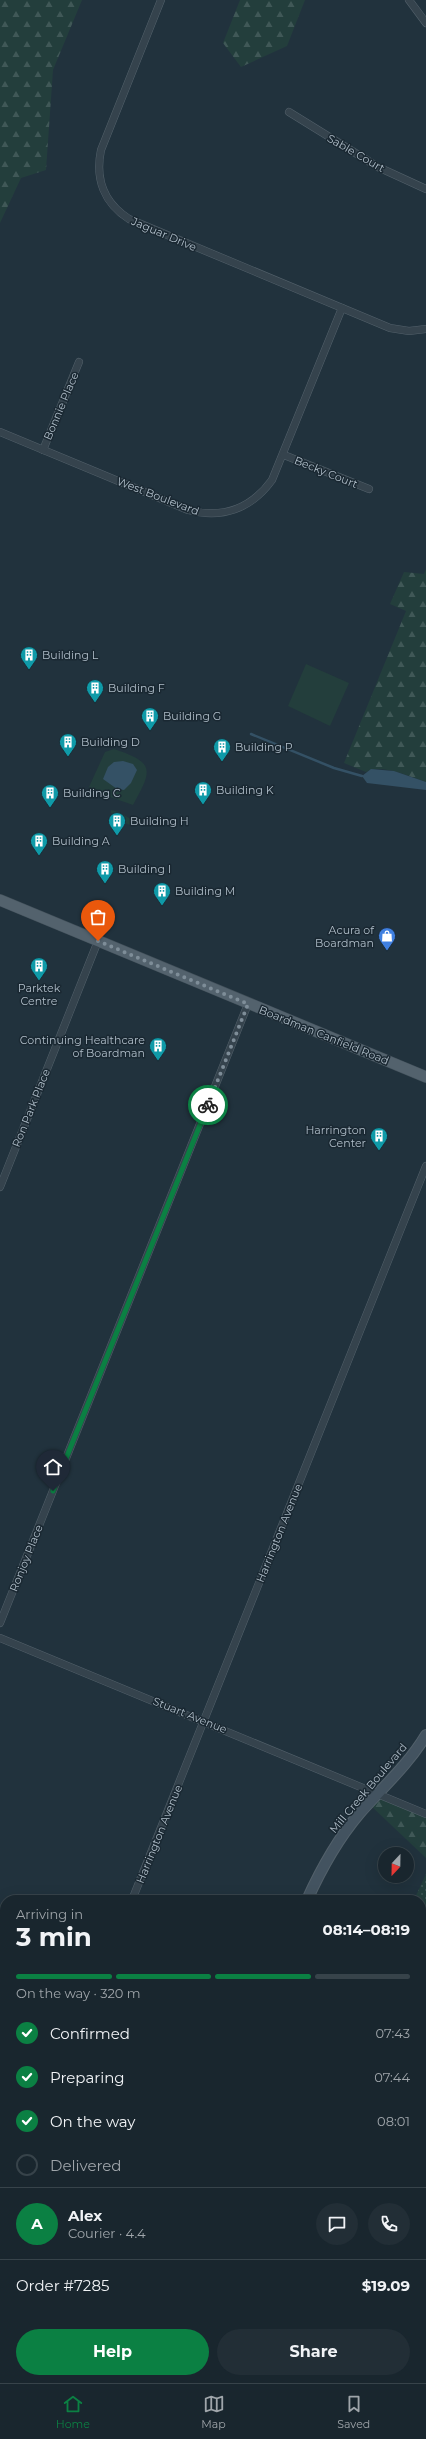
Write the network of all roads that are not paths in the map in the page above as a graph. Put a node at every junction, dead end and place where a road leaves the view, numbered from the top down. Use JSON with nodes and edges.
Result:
{"nodes":[{"id":1,"x":161,"y":0,"type":"edge"},
{"id":2,"x":409,"y":0,"type":"edge"},
{"id":3,"x":426,"y":23,"type":"edge"},
{"id":4,"x":289,"y":112,"type":"dead end"},
{"id":5,"x":426,"y":189,"type":"edge"},
{"id":6,"x":342,"y":308,"type":"junction"},
{"id":7,"x":426,"y":329,"type":"edge"},
{"id":8,"x":79,"y":362,"type":"dead end"},
{"id":9,"x":0,"y":432,"type":"edge"},
{"id":10,"x":43,"y":450,"type":"junction"},
{"id":11,"x":284,"y":454,"type":"junction"},
{"id":12,"x":368,"y":490,"type":"dead end"},
{"id":13,"x":0,"y":900,"type":"edge"},
{"id":14,"x":98,"y":941,"type":"junction"},
{"id":15,"x":248,"y":1004,"type":"junction"},
{"id":16,"x":426,"y":1077,"type":"edge"},
{"id":17,"x":426,"y":1166,"type":"edge"},
{"id":18,"x":0,"y":1187,"type":"edge"},
{"id":19,"x":0,"y":1623,"type":"edge"},
{"id":20,"x":0,"y":1638,"type":"edge"},
{"id":21,"x":204,"y":1721,"type":"junction"},
{"id":22,"x":426,"y":1735,"type":"edge"},
{"id":23,"x":379,"y":1793,"type":"junction"},
{"id":24,"x":426,"y":1814,"type":"edge"},
{"id":25,"x":134,"y":1895,"type":"edge"},
{"id":26,"x":309,"y":1895,"type":"edge"}],
"edges":[{"from":1,"to":6,"type":"street","name":"Jaguar Drive"},
{"from":2,"to":3,"type":"street"},
{"from":4,"to":5,"type":"street","name":"Sable Court"},
{"from":6,"to":7,"type":"street","name":"Jaguar Drive"},
{"from":6,"to":11,"type":"street","name":"West Boulevard"},
{"from":8,"to":10,"type":"street","name":"Bonnie Place"},
{"from":9,"to":10,"type":"street","name":"West Boulevard"},
{"from":10,"to":11,"type":"street","name":"West Boulevard"},
{"from":11,"to":12,"type":"street","name":"Becky Court"},
{"from":13,"to":14,"type":"main road","name":"Boardman Canfield Road"},
{"from":14,"to":15,"type":"main road","name":"Boardman Canfield Road"},
{"from":14,"to":18,"type":"street","name":"Ron Park Place"},
{"from":15,"to":16,"type":"main road","name":"Boardman Canfield Road"},
{"from":15,"to":19,"type":"street","name":"Ronjoy Place"},
{"from":17,"to":21,"type":"street","name":"Harrington Avenue"},
{"from":20,"to":21,"type":"street","name":"Stuart Avenue"},
{"from":21,"to":23,"type":"street","name":"Stuart Avenue"},
{"from":21,"to":25,"type":"street","name":"Harrington Avenue"},
{"from":22,"to":23,"type":"street","name":"Mill Creek Boulevard"},
{"from":23,"to":24,"type":"street","name":"Stuart Avenue"},
{"from":23,"to":26,"type":"street","name":"Mill Creek Boulevard"}]}
